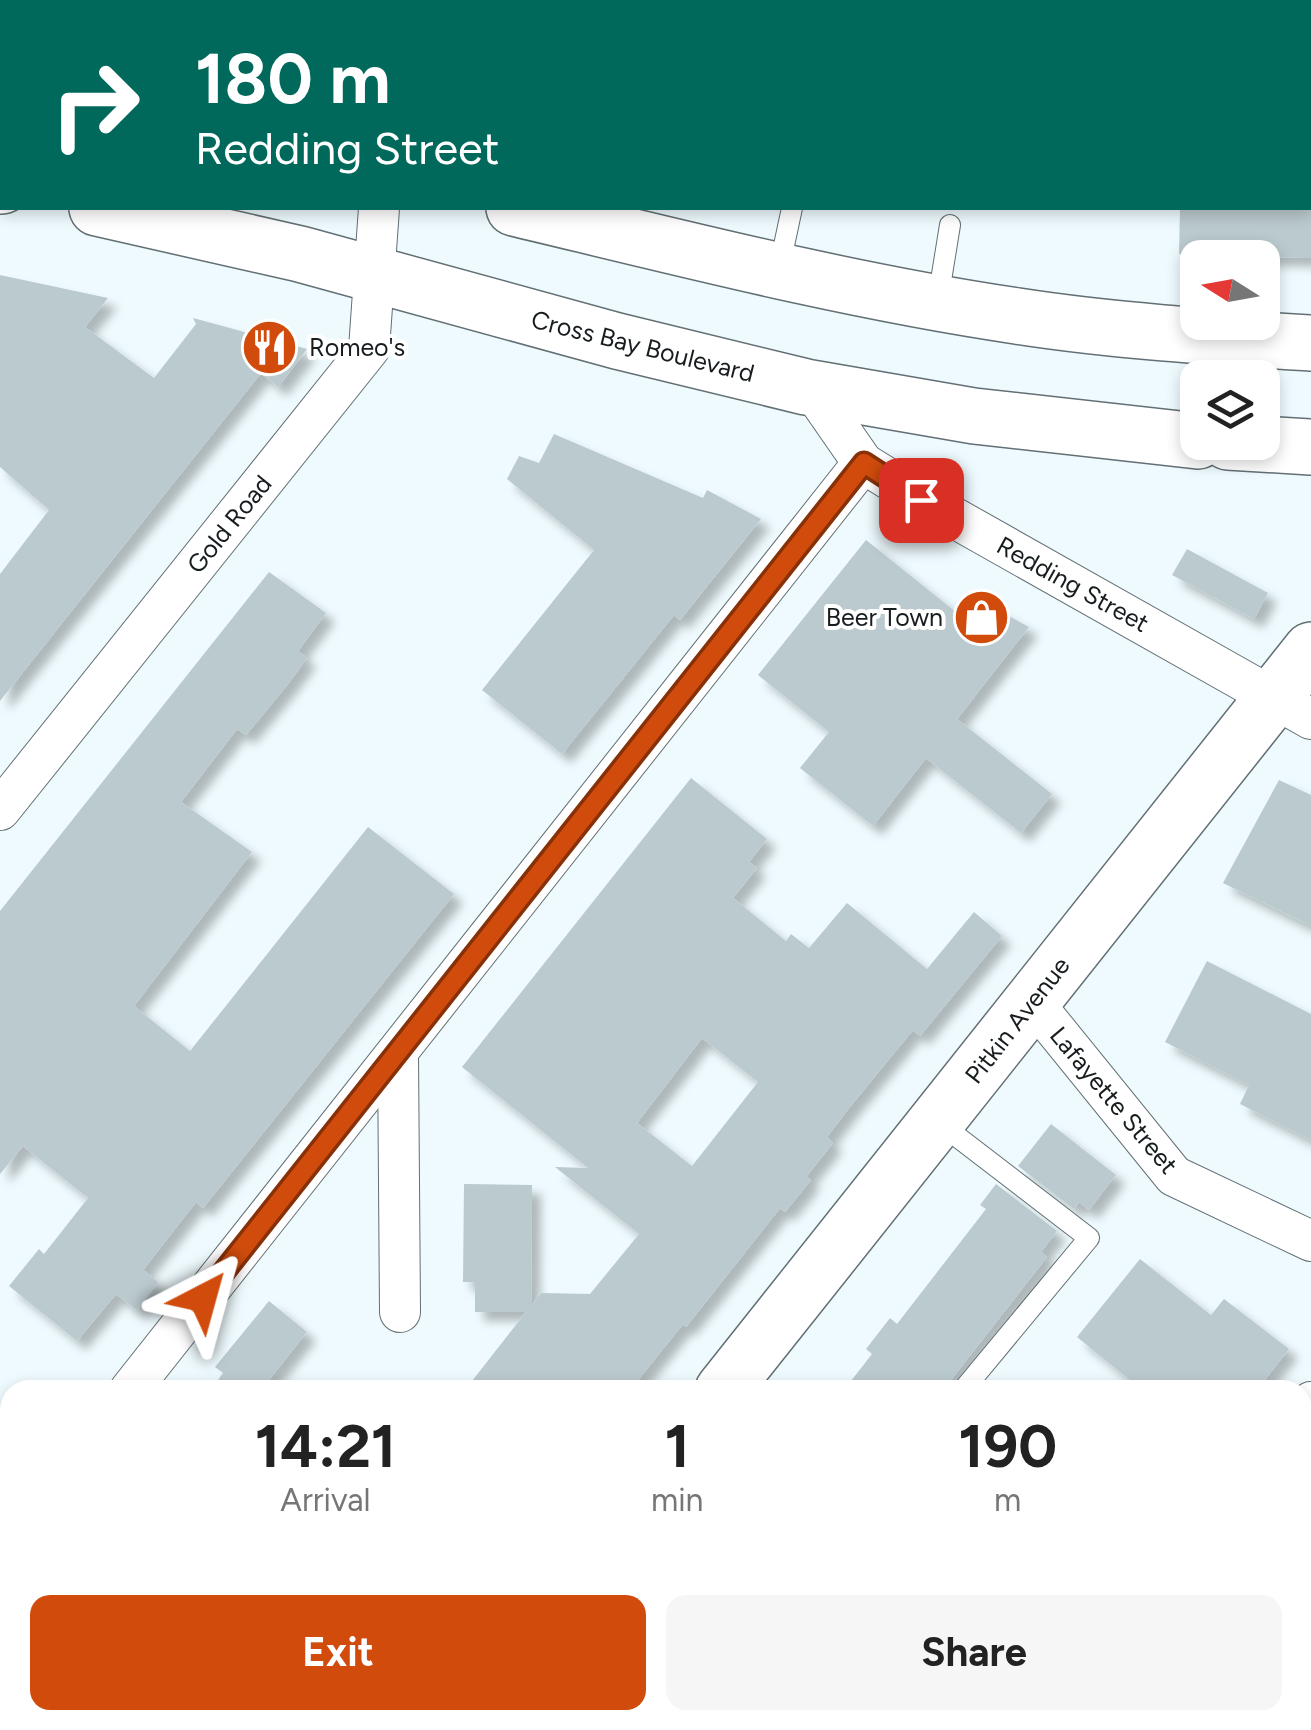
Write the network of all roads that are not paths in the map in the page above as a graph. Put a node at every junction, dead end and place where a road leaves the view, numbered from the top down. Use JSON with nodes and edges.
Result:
{"nodes":[{"id":1,"x":105,"y":210,"type":"edge"},
{"id":2,"x":379,"y":210,"type":"edge"},
{"id":3,"x":526,"y":210,"type":"edge"},
{"id":4,"x":792,"y":210,"type":"edge"},
{"id":5,"x":950,"y":226,"type":"dead end"},
{"id":6,"x":778,"y":271,"type":"junction"},
{"id":7,"x":374,"y":274,"type":"junction"},
{"id":8,"x":938,"y":301,"type":"junction"},
{"id":9,"x":1311,"y":344,"type":"edge"},
{"id":10,"x":811,"y":388,"type":"junction"},
{"id":11,"x":1180,"y":439,"type":"edge"},
{"id":12,"x":1280,"y":445,"type":"edge"},
{"id":13,"x":1311,"y":447,"type":"edge"},
{"id":14,"x":864,"y":463,"type":"junction"},
{"id":15,"x":1311,"y":650,"type":"edge"},
{"id":16,"x":1298,"y":706,"type":"edge"},
{"id":17,"x":0,"y":810,"type":"edge"},
{"id":18,"x":1032,"y":1001,"type":"junction"},
{"id":19,"x":398,"y":1054,"type":"junction"},
{"id":20,"x":937,"y":1120,"type":"junction"},
{"id":21,"x":1311,"y":1241,"type":"edge"},
{"id":22,"x":400,"y":1312,"type":"dead end"},
{"id":23,"x":138,"y":1380,"type":"edge"},
{"id":24,"x":731,"y":1380,"type":"edge"},
{"id":25,"x":971,"y":1380,"type":"edge"}],
"edges":[{"from":1,"to":7,"type":"main road","name":"Cross Bay Boulevard"},
{"from":2,"to":7,"type":"street","name":"Gold Road"},
{"from":3,"to":6,"type":"main road"},
{"from":4,"to":6,"type":"lane"},
{"from":5,"to":8,"type":"lane"},
{"from":6,"to":8,"type":"main road"},
{"from":7,"to":10,"type":"main road","name":"Cross Bay Boulevard"},
{"from":7,"to":17,"type":"street","name":"Gold Road"},
{"from":8,"to":9,"type":"main road"},
{"from":10,"to":11,"type":"main road","name":"Cross Bay Boulevard"},
{"from":10,"to":14,"type":"street","name":"Redding Street"},
{"from":12,"to":13,"type":"main road"},
{"from":14,"to":16,"type":"street","name":"Redding Street"},
{"from":14,"to":19,"type":"street"},
{"from":15,"to":16,"type":"main road","name":"Pitkin Avenue"},
{"from":16,"to":18,"type":"main road","name":"Pitkin Avenue"},
{"from":18,"to":20,"type":"main road","name":"Pitkin Avenue"},
{"from":18,"to":21,"type":"street","name":"Lafayette Street"},
{"from":19,"to":22,"type":"street"},
{"from":19,"to":23,"type":"street"},
{"from":20,"to":24,"type":"main road","name":"Pitkin Avenue"},
{"from":20,"to":25,"type":"lane"}]}
